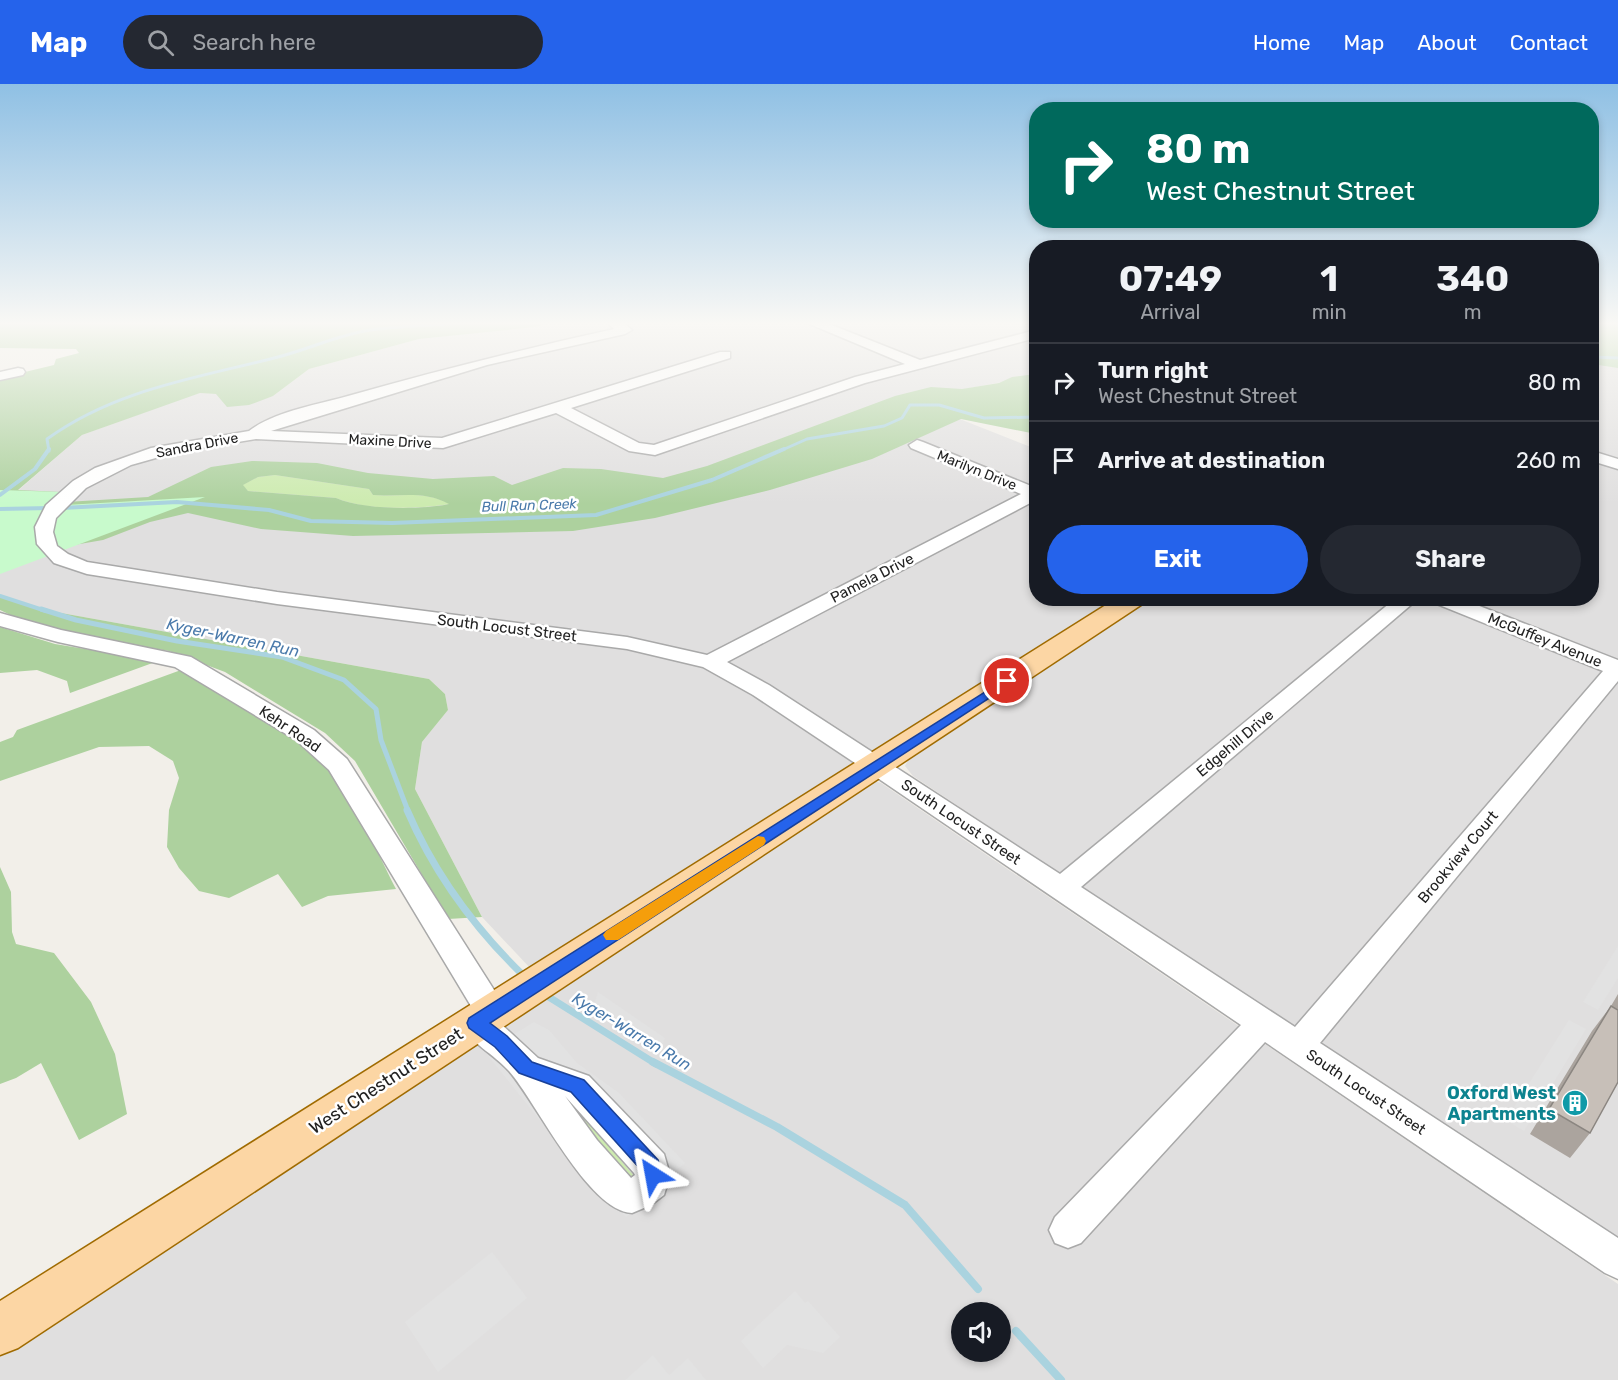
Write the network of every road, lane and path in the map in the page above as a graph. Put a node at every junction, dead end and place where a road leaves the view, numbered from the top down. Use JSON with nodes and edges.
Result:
{"nodes":[{"id":1,"x":413,"y":382,"type":"edge"},
{"id":2,"x":636,"y":382,"type":"edge"},
{"id":3,"x":853,"y":382,"type":"edge"},
{"id":4,"x":556,"y":407,"type":"junction"},
{"id":5,"x":254,"y":435,"type":"junction"},
{"id":6,"x":916,"y":445,"type":"dead end"},
{"id":7,"x":1599,"y":458,"type":"edge"},
{"id":8,"x":1618,"y":464,"type":"edge"},
{"id":9,"x":1029,"y":491,"type":"edge"},
{"id":10,"x":1029,"y":498,"type":"edge"},
{"id":11,"x":51,"y":550,"type":"joint"},
{"id":12,"x":1123,"y":606,"type":"edge"},
{"id":13,"x":1399,"y":606,"type":"edge"},
{"id":14,"x":1459,"y":606,"type":"edge"},
{"id":15,"x":0,"y":620,"type":"edge"},
{"id":16,"x":710,"y":662,"type":"junction"},
{"id":17,"x":1618,"y":668,"type":"edge"},
{"id":18,"x":876,"y":766,"type":"junction"},
{"id":19,"x":1061,"y":888,"type":"junction"},
{"id":20,"x":508,"y":1002,"type":"junction"},
{"id":21,"x":1263,"y":1023,"type":"junction"},
{"id":22,"x":1298,"y":1046,"type":"junction"},
{"id":23,"x":525,"y":1068,"type":"dead end"},
{"id":24,"x":1068,"y":1230,"type":"dead end"},
{"id":25,"x":1618,"y":1260,"type":"edge"},
{"id":26,"x":0,"y":1330,"type":"edge"}],
"edges":[{"from":1,"to":5,"type":"street","name":"Sandra Drive"},
{"from":2,"to":4,"type":"street","name":"Maxine Drive"},
{"from":3,"to":4,"type":"street"},
{"from":4,"to":5,"type":"street","name":"Maxine Drive"},
{"from":5,"to":11,"type":"street","name":"Sandra Drive"},
{"from":6,"to":9,"type":"street","name":"Marilyn Drive"},
{"from":7,"to":8,"type":"street"},
{"from":10,"to":16,"type":"street","name":"Pamela Drive"},
{"from":11,"to":16,"type":"street","name":"South Locust Street"},
{"from":12,"to":18,"type":"main road","name":"West Chestnut Street"},
{"from":13,"to":19,"type":"street","name":"Edgehill Drive"},
{"from":14,"to":17,"type":"street","name":"McGuffey Avenue"},
{"from":15,"to":20,"type":"street","name":"Kehr Road"},
{"from":16,"to":18,"type":"street","name":"South Locust Street"},
{"from":17,"to":22,"type":"street","name":"Brookview Court"},
{"from":18,"to":19,"type":"street","name":"South Locust Street"},
{"from":18,"to":20,"type":"main road","name":"West Chestnut Street"},
{"from":19,"to":21,"type":"street","name":"South Locust Street"},
{"from":20,"to":23,"type":"street"},
{"from":20,"to":26,"type":"main road","name":"West Chestnut Street"},
{"from":21,"to":22,"type":"street","name":"South Locust Street"},
{"from":21,"to":24,"type":"street"},
{"from":22,"to":25,"type":"street","name":"South Locust Street"}]}
